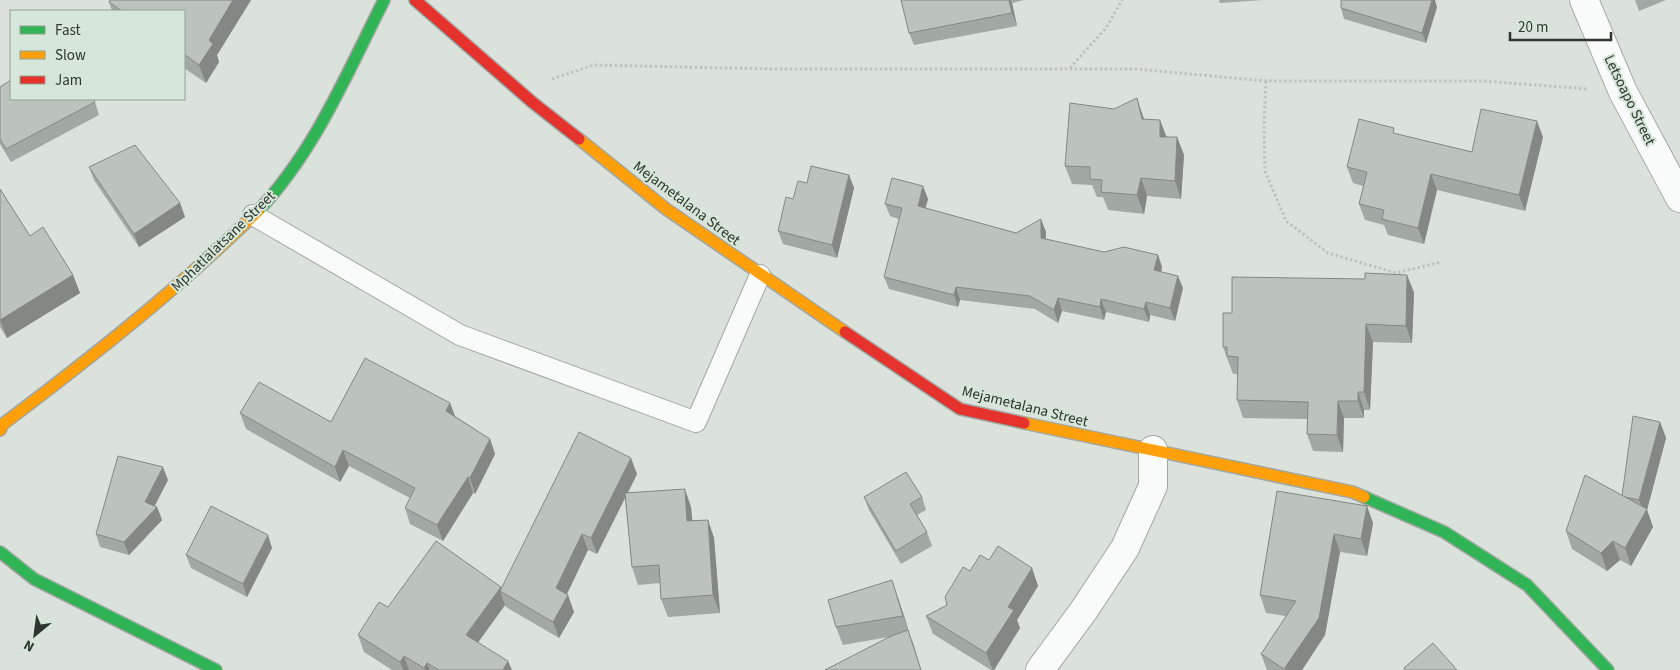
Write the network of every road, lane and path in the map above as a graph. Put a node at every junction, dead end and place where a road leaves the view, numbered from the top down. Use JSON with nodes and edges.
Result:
{"nodes":[{"id":1,"x":384,"y":0,"type":"edge"},
{"id":2,"x":415,"y":0,"type":"edge"},
{"id":3,"x":1122,"y":0,"type":"edge"},
{"id":4,"x":1584,"y":0,"type":"edge"},
{"id":5,"x":1069,"y":69,"type":"junction"},
{"id":6,"x":1266,"y":81,"type":"junction"},
{"id":7,"x":1623,"y":92,"type":"junction"},
{"id":8,"x":532,"y":102,"type":"junction"},
{"id":9,"x":1680,"y":198,"type":"edge"},
{"id":10,"x":253,"y":215,"type":"junction"},
{"id":11,"x":1441,"y":262,"type":"dead end"},
{"id":12,"x":760,"y":275,"type":"junction"},
{"id":13,"x":0,"y":430,"type":"edge"},
{"id":14,"x":1153,"y":450,"type":"junction"},
{"id":15,"x":0,"y":552,"type":"edge"},
{"id":16,"x":216,"y":670,"type":"edge"},
{"id":17,"x":1040,"y":670,"type":"edge"},
{"id":18,"x":1608,"y":670,"type":"edge"}],
"edges":[{"from":1,"to":10,"type":"street","name":"Mphatlalatsane Street"},
{"from":2,"to":8,"type":"street","name":"Mejametalana Street"},
{"from":3,"to":5,"type":"path"},
{"from":4,"to":7,"type":"street","name":"Letsoapo Street"},
{"from":5,"to":6,"type":"path"},
{"from":5,"to":8,"type":"path"},
{"from":6,"to":7,"type":"path"},
{"from":6,"to":11,"type":"path"},
{"from":7,"to":9,"type":"street","name":"Letsoapo Street"},
{"from":8,"to":12,"type":"street","name":"Mejametalana Street"},
{"from":10,"to":12,"type":"lane"},
{"from":10,"to":13,"type":"street","name":"Mphatlalatsane Street"},
{"from":12,"to":14,"type":"street","name":"Mejametalana Street"},
{"from":14,"to":17,"type":"street"},
{"from":14,"to":18,"type":"street","name":"Mejametalana Street"},
{"from":15,"to":16,"type":"street"}]}
